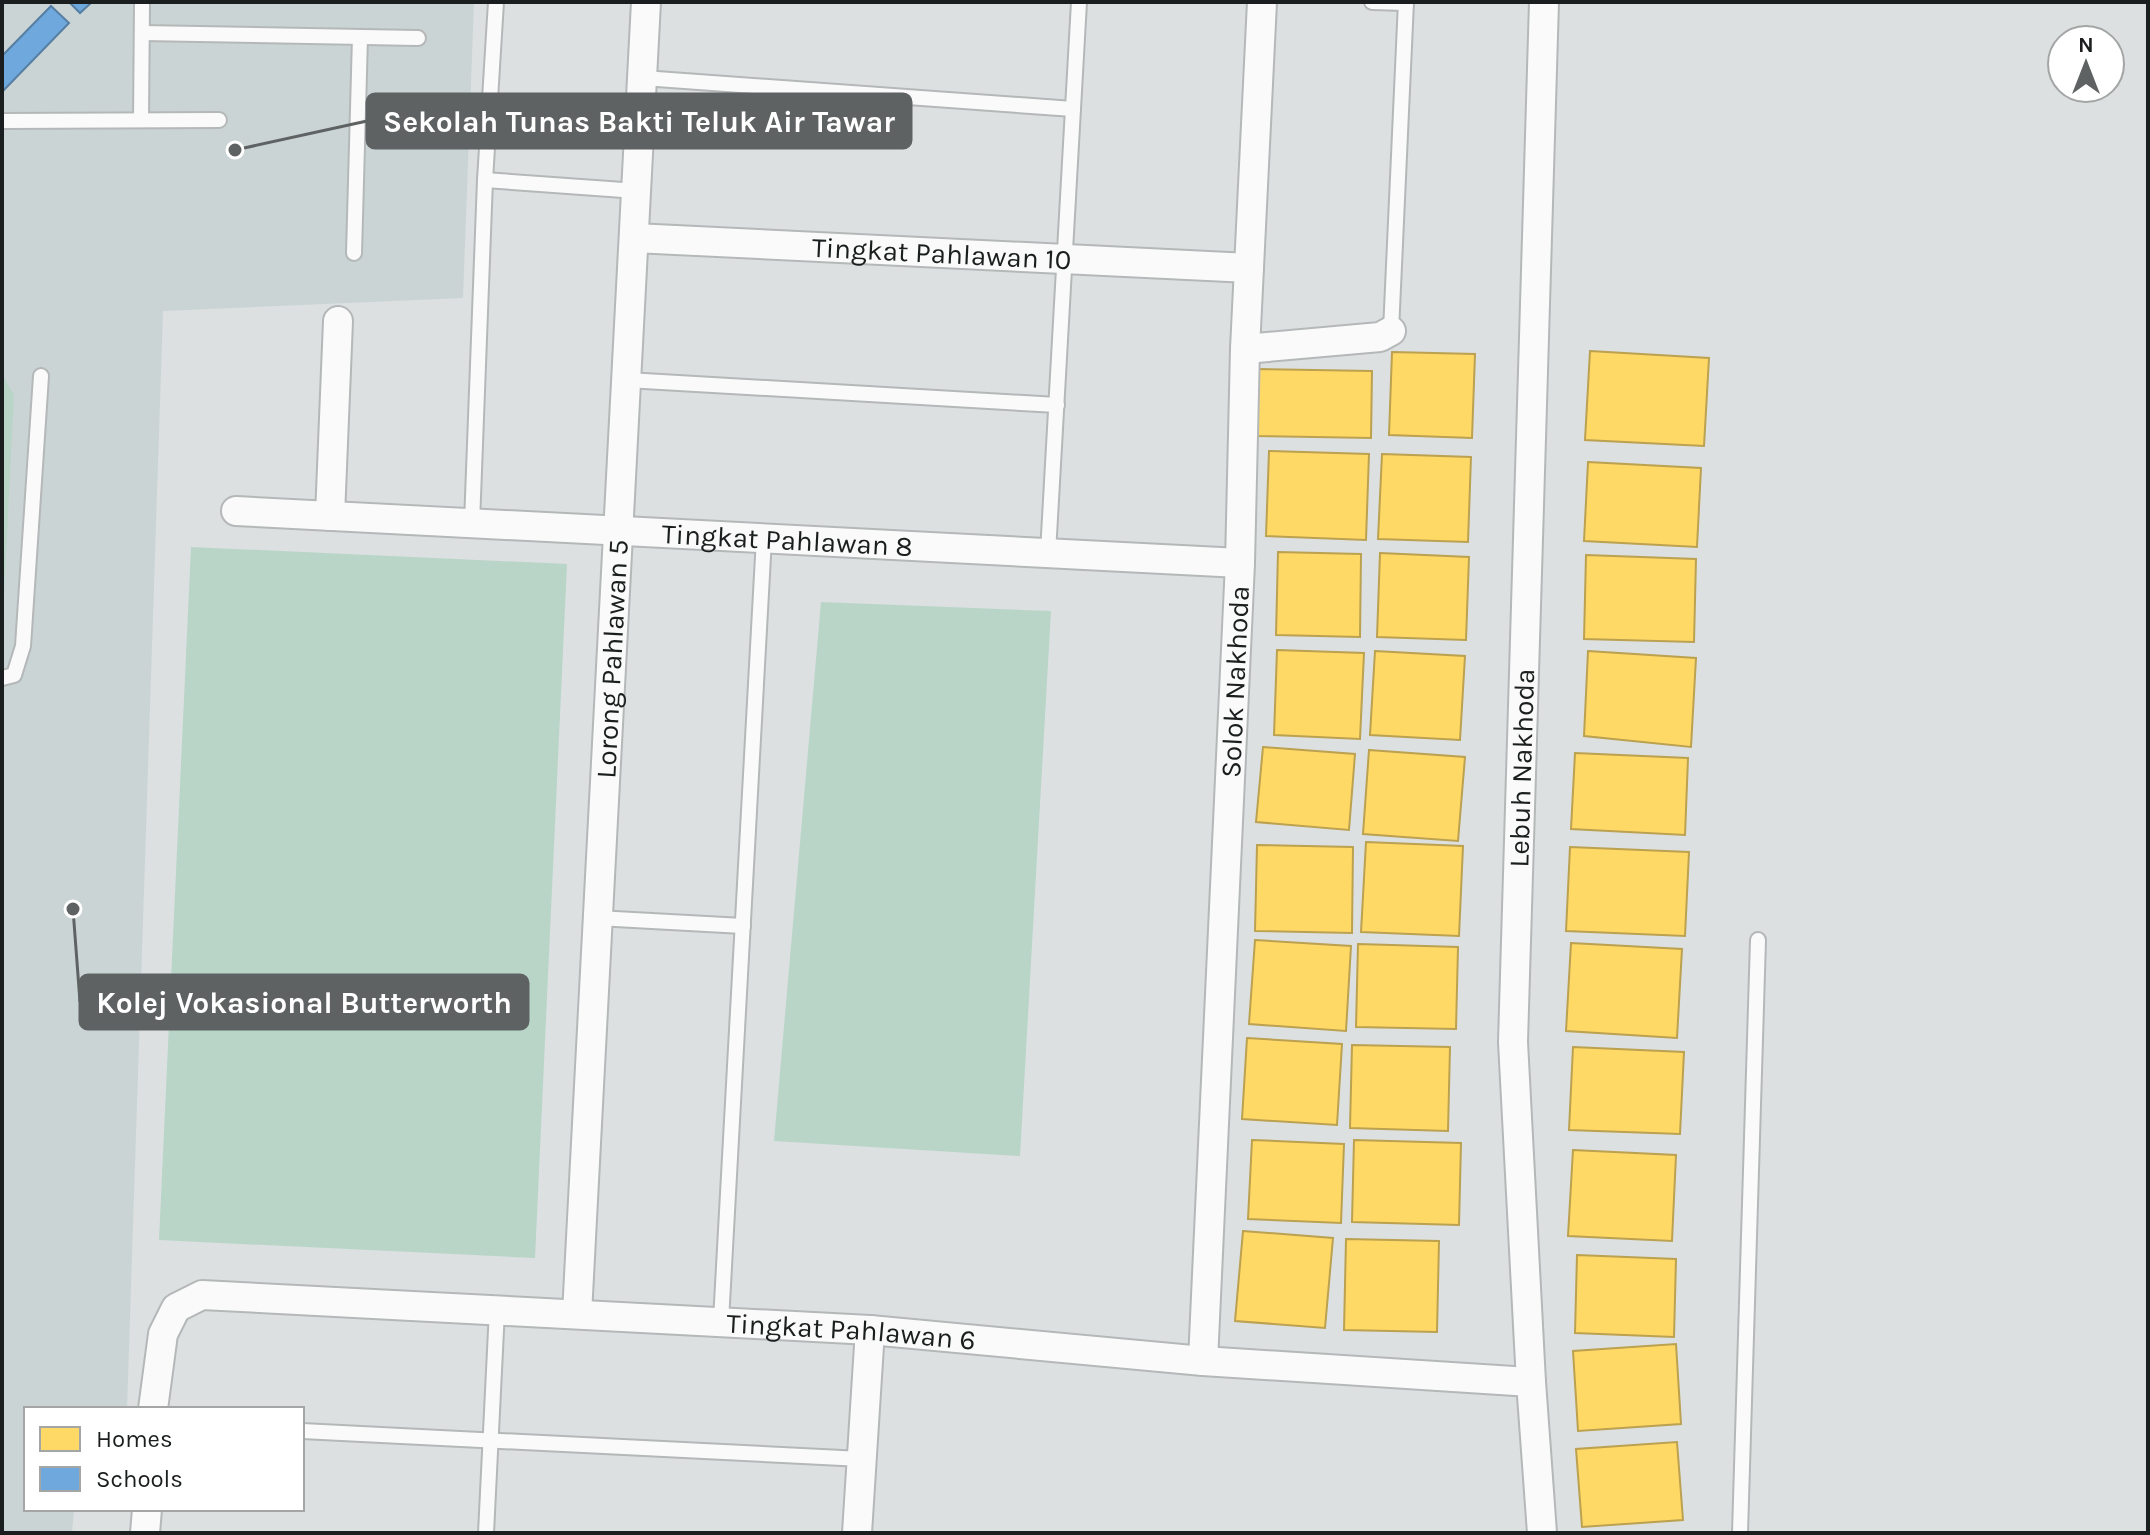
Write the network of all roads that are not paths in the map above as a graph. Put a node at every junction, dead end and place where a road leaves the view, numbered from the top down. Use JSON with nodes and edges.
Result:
{"nodes":[{"id":1,"x":142,"y":2,"type":"edge"},
{"id":2,"x":496,"y":2,"type":"edge"},
{"id":3,"x":646,"y":2,"type":"edge"},
{"id":4,"x":1079,"y":2,"type":"edge"},
{"id":5,"x":1262,"y":2,"type":"edge"},
{"id":6,"x":1372,"y":2,"type":"edge"},
{"id":7,"x":1544,"y":2,"type":"edge"},
{"id":8,"x":1406,"y":3,"type":"edge"},
{"id":9,"x":142,"y":33,"type":"junction"},
{"id":10,"x":360,"y":37,"type":"junction"},
{"id":11,"x":418,"y":38,"type":"dead end"},
{"id":12,"x":643,"y":78,"type":"junction"},
{"id":13,"x":1073,"y":109,"type":"junction"},
{"id":14,"x":141,"y":120,"type":"junction"},
{"id":15,"x":219,"y":120,"type":"dead end"},
{"id":16,"x":2,"y":121,"type":"edge"},
{"id":17,"x":485,"y":180,"type":"junction"},
{"id":18,"x":637,"y":191,"type":"junction"},
{"id":19,"x":634,"y":238,"type":"junction"},
{"id":20,"x":354,"y":253,"type":"dead end"},
{"id":21,"x":1065,"y":259,"type":"junction"},
{"id":22,"x":1249,"y":268,"type":"junction"},
{"id":23,"x":338,"y":321,"type":"dead end"},
{"id":24,"x":1391,"y":331,"type":"joint"},
{"id":25,"x":1245,"y":349,"type":"junction"},
{"id":26,"x":41,"y":376,"type":"dead end"},
{"id":27,"x":627,"y":380,"type":"junction"},
{"id":28,"x":1057,"y":405,"type":"junction"},
{"id":29,"x":236,"y":511,"type":"dead end"},
{"id":30,"x":330,"y":516,"type":"junction"},
{"id":31,"x":472,"y":523,"type":"junction"},
{"id":32,"x":619,"y":531,"type":"junction"},
{"id":33,"x":764,"y":538,"type":"junction"},
{"id":34,"x":1048,"y":553,"type":"junction"},
{"id":35,"x":1240,"y":563,"type":"junction"},
{"id":36,"x":2,"y":678,"type":"edge"},
{"id":37,"x":597,"y":918,"type":"junction"},
{"id":38,"x":743,"y":926,"type":"junction"},
{"id":39,"x":1758,"y":940,"type":"dead end"},
{"id":40,"x":497,"y":1310,"type":"junction"},
{"id":41,"x":577,"y":1314,"type":"junction"},
{"id":42,"x":721,"y":1321,"type":"junction"},
{"id":43,"x":870,"y":1330,"type":"junction"},
{"id":44,"x":1203,"y":1361,"type":"junction"},
{"id":45,"x":1531,"y":1382,"type":"junction"},
{"id":46,"x":153,"y":1407,"type":"edge"},
{"id":47,"x":304,"y":1431,"type":"edge"},
{"id":48,"x":491,"y":1441,"type":"junction"},
{"id":49,"x":862,"y":1459,"type":"junction"},
{"id":50,"x":147,"y":1511,"type":"edge"},
{"id":51,"x":145,"y":1533,"type":"edge"},
{"id":52,"x":486,"y":1533,"type":"edge"},
{"id":53,"x":857,"y":1533,"type":"edge"},
{"id":54,"x":1542,"y":1533,"type":"edge"},
{"id":55,"x":1740,"y":1533,"type":"edge"}],
"edges":[{"from":1,"to":9,"type":"lane"},
{"from":2,"to":17,"type":"lane"},
{"from":3,"to":12,"type":"street","name":"Lorong Pahlawan 5"},
{"from":4,"to":13,"type":"lane"},
{"from":5,"to":22,"type":"street","name":"Solok Nakhoda"},
{"from":6,"to":8,"type":"lane"},
{"from":7,"to":45,"type":"street","name":"Lebuh Nakhoda"},
{"from":8,"to":24,"type":"lane"},
{"from":9,"to":10,"type":"lane"},
{"from":9,"to":14,"type":"lane"},
{"from":10,"to":11,"type":"lane"},
{"from":10,"to":20,"type":"lane"},
{"from":12,"to":13,"type":"lane"},
{"from":12,"to":18,"type":"street","name":"Lorong Pahlawan 5"},
{"from":13,"to":21,"type":"lane"},
{"from":14,"to":15,"type":"lane"},
{"from":14,"to":16,"type":"lane"},
{"from":17,"to":18,"type":"lane"},
{"from":17,"to":31,"type":"lane"},
{"from":18,"to":19,"type":"street","name":"Lorong Pahlawan 5"},
{"from":19,"to":21,"type":"street","name":"Tingkat Pahlawan 10"},
{"from":19,"to":27,"type":"street","name":"Lorong Pahlawan 5"},
{"from":21,"to":22,"type":"street","name":"Tingkat Pahlawan 10"},
{"from":21,"to":28,"type":"lane"},
{"from":22,"to":25,"type":"street","name":"Solok Nakhoda"},
{"from":23,"to":30,"type":"street"},
{"from":24,"to":25,"type":"street"},
{"from":25,"to":35,"type":"street","name":"Solok Nakhoda"},
{"from":26,"to":36,"type":"lane"},
{"from":27,"to":28,"type":"lane"},
{"from":27,"to":32,"type":"street","name":"Lorong Pahlawan 5"},
{"from":28,"to":34,"type":"lane"},
{"from":29,"to":30,"type":"street","name":"Tingkat Pahlawan 8"},
{"from":30,"to":31,"type":"street","name":"Tingkat Pahlawan 8"},
{"from":31,"to":32,"type":"street","name":"Tingkat Pahlawan 8"},
{"from":32,"to":33,"type":"street","name":"Tingkat Pahlawan 8"},
{"from":32,"to":37,"type":"street","name":"Lorong Pahlawan 5"},
{"from":33,"to":34,"type":"street","name":"Tingkat Pahlawan 8"},
{"from":33,"to":38,"type":"lane"},
{"from":34,"to":35,"type":"street","name":"Tingkat Pahlawan 8"},
{"from":35,"to":44,"type":"street","name":"Solok Nakhoda"},
{"from":37,"to":38,"type":"lane"},
{"from":37,"to":41,"type":"street","name":"Lorong Pahlawan 5"},
{"from":38,"to":42,"type":"lane"},
{"from":39,"to":55,"type":"lane"},
{"from":40,"to":41,"type":"street","name":"Tingkat Pahlawan 6"},
{"from":40,"to":46,"type":"street","name":"Tingkat Pahlawan 6"},
{"from":40,"to":48,"type":"lane"},
{"from":41,"to":42,"type":"street","name":"Tingkat Pahlawan 6"},
{"from":42,"to":43,"type":"street","name":"Tingkat Pahlawan 6"},
{"from":43,"to":44,"type":"street","name":"Tingkat Pahlawan 6"},
{"from":43,"to":49,"type":"street"},
{"from":44,"to":45,"type":"street","name":"Tingkat Pahlawan 6"},
{"from":45,"to":54,"type":"street","name":"Lebuh Nakhoda"},
{"from":47,"to":48,"type":"lane"},
{"from":48,"to":49,"type":"lane"},
{"from":48,"to":52,"type":"lane"},
{"from":49,"to":53,"type":"street"},
{"from":50,"to":51,"type":"street"}]}
